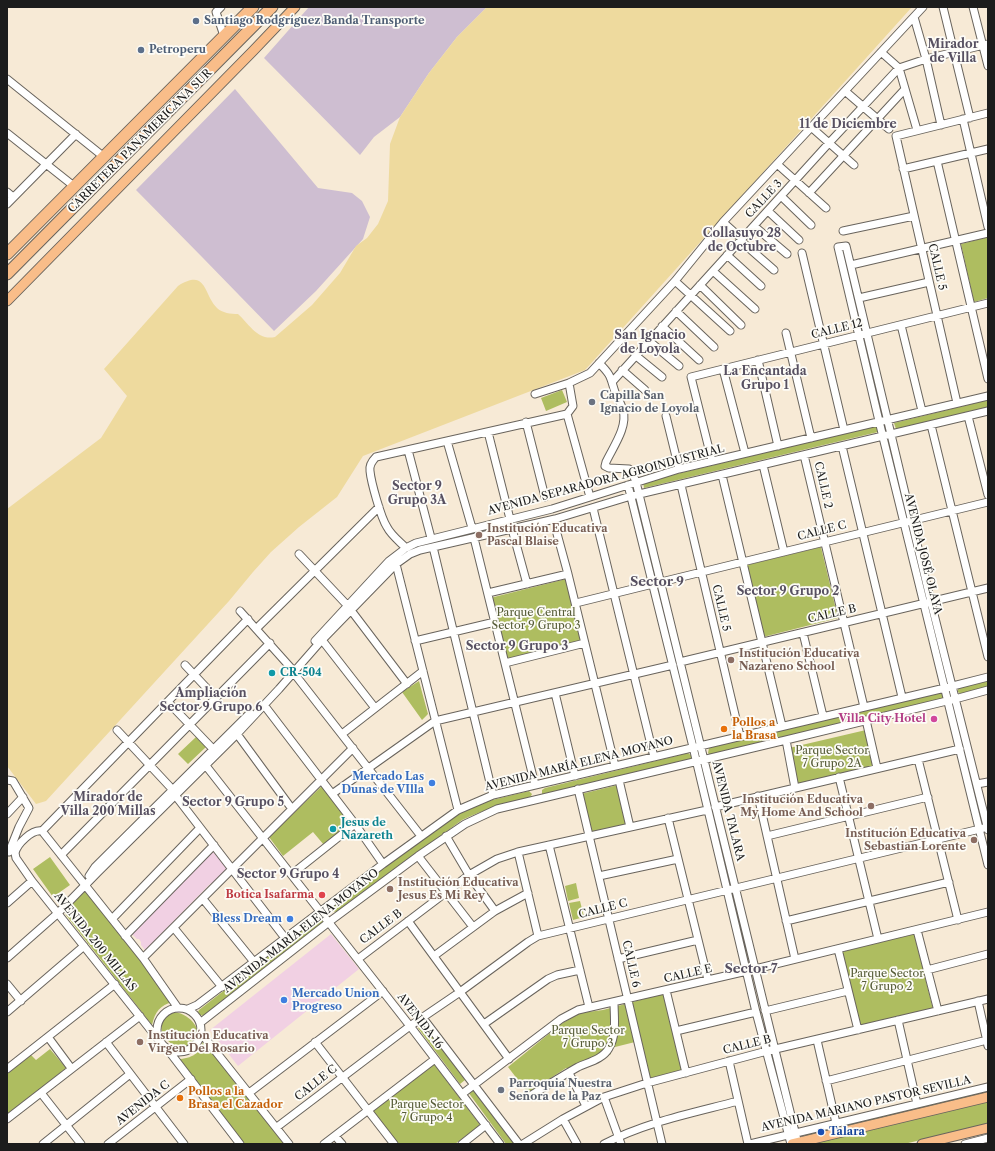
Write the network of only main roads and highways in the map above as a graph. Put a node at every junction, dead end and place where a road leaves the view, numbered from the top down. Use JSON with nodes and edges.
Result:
{"nodes":[{"id":1,"x":253,"y":7,"type":"edge"},
{"id":2,"x":272,"y":7,"type":"edge"},
{"id":3,"x":295,"y":7,"type":"edge"},
{"id":4,"x":7,"y":254,"type":"edge"},
{"id":5,"x":7,"y":274,"type":"edge"},
{"id":6,"x":7,"y":301,"type":"edge"},
{"id":7,"x":988,"y":1097,"type":"edge"},
{"id":8,"x":988,"y":1128,"type":"edge"},
{"id":9,"x":795,"y":1144,"type":"edge"},
{"id":10,"x":922,"y":1144,"type":"edge"}],
"edges":[{"from":1,"to":4,"type":"highway","name":"CARRETERA PANAMERICANA SUR"},
{"from":2,"to":5,"type":"highway","name":"CARRETERA PANAMERICANA SUR"},
{"from":3,"to":6,"type":"main road"},
{"from":7,"to":9,"type":"main road","name":"AVENIDA MARIANO PASTOR SEVILLA"},
{"from":8,"to":10,"type":"main road"}]}
